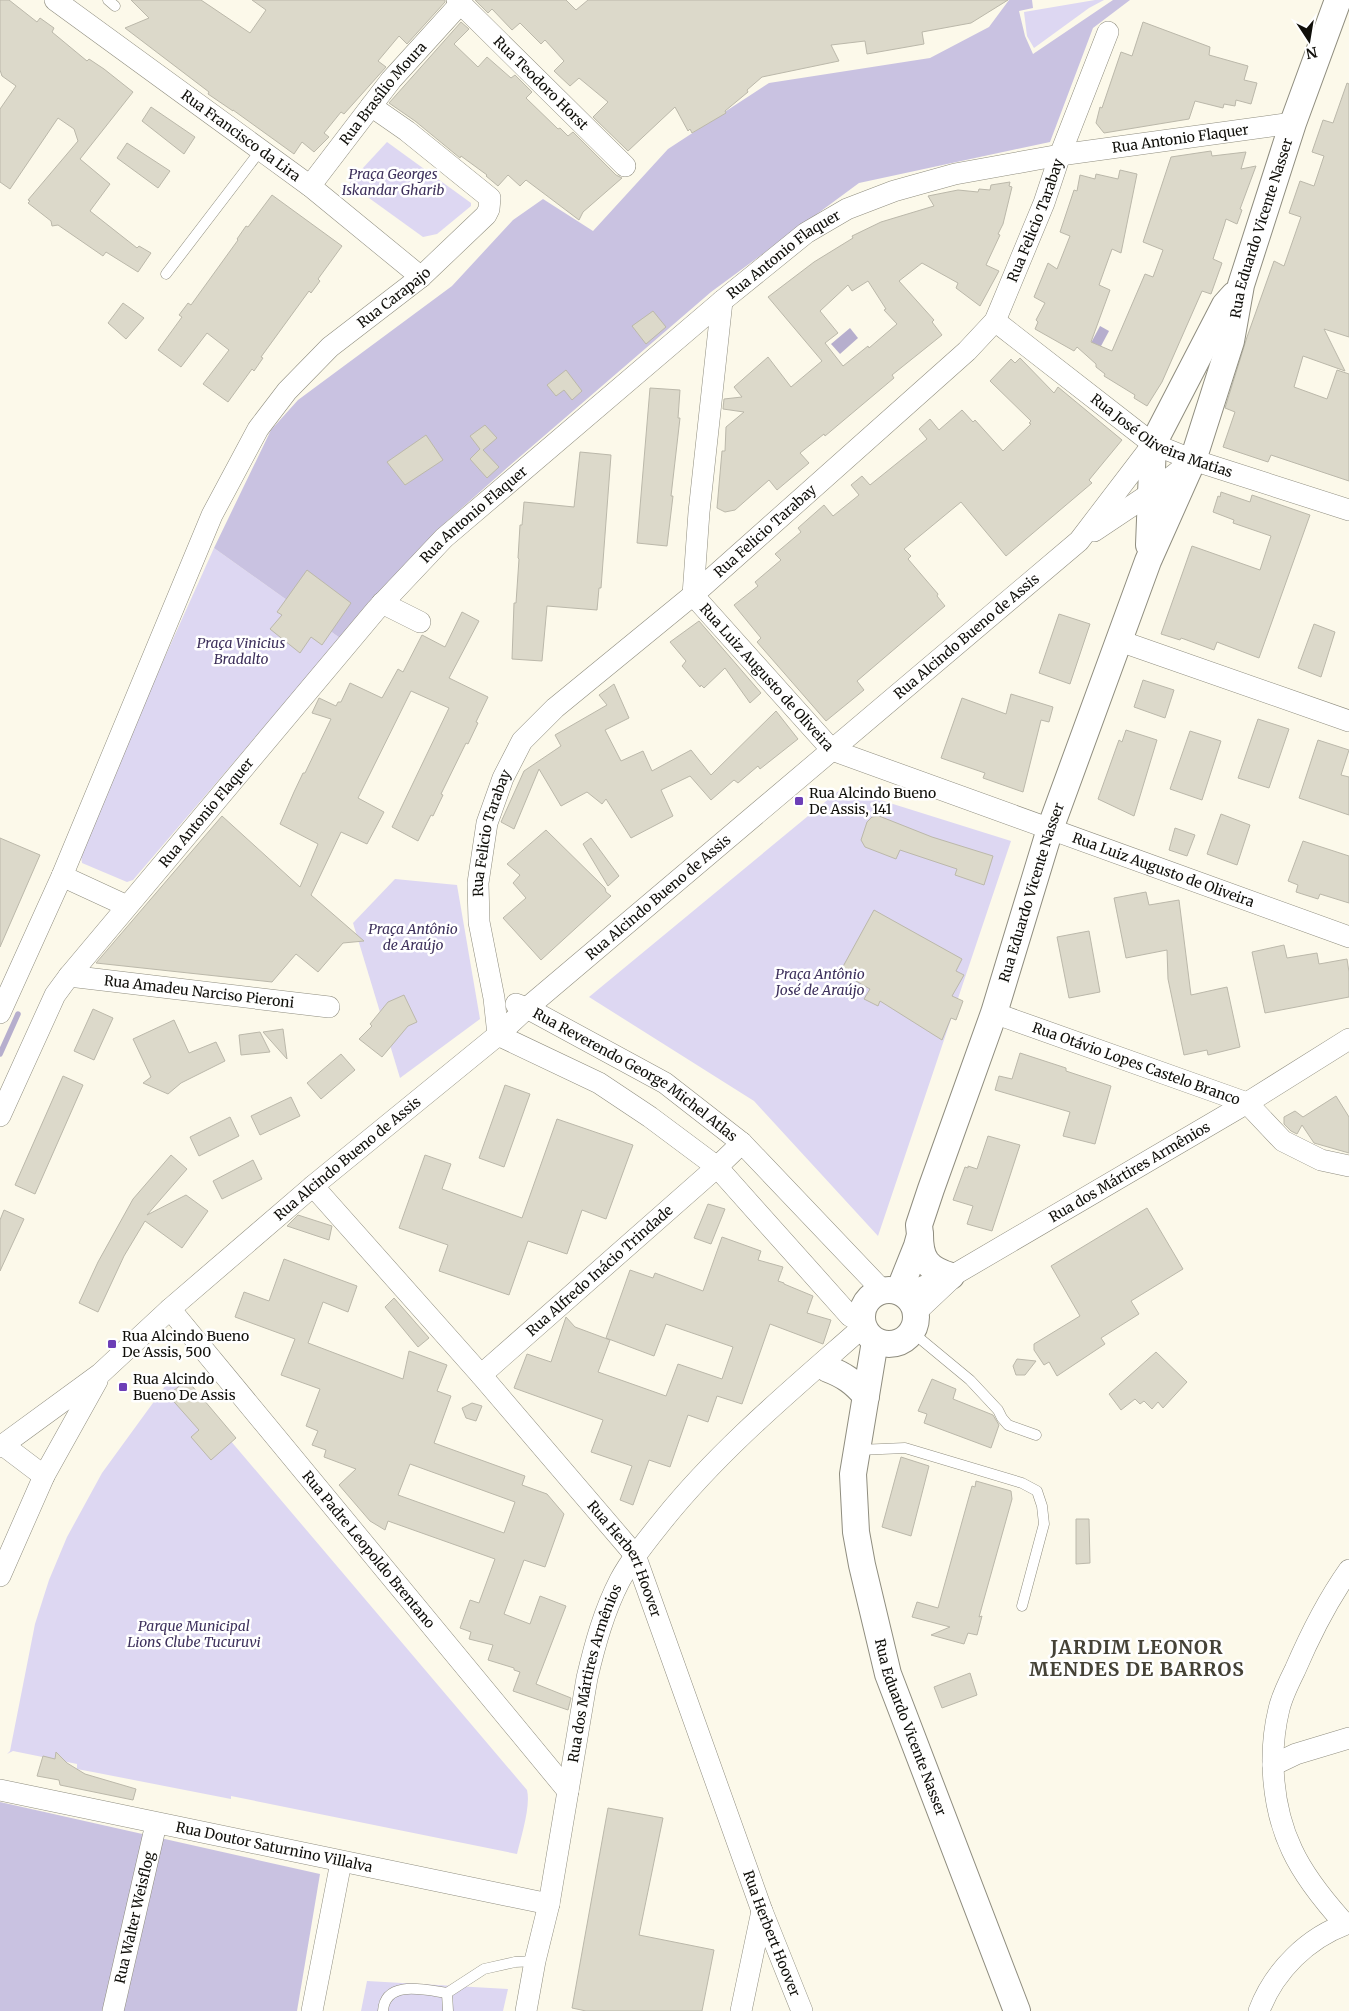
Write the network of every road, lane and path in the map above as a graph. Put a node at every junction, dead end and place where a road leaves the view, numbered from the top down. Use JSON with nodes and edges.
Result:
{"nodes":[{"id":1,"x":55,"y":0,"type":"edge"},
{"id":2,"x":1338,"y":0,"type":"edge"},
{"id":3,"x":458,"y":2,"type":"edge"},
{"id":4,"x":1108,"y":32,"type":"dead end"},
{"id":5,"x":371,"y":106,"type":"junction"},
{"id":6,"x":1293,"y":123,"type":"junction"},
{"id":7,"x":260,"y":151,"type":"junction"},
{"id":8,"x":1060,"y":155,"type":"junction"},
{"id":9,"x":625,"y":166,"type":"dead end"},
{"id":10,"x":310,"y":186,"type":"junction"},
{"id":11,"x":166,"y":274,"type":"dead end"},
{"id":12,"x":421,"y":277,"type":"junction"},
{"id":13,"x":1241,"y":285,"type":"junction"},
{"id":14,"x":722,"y":301,"type":"junction"},
{"id":15,"x":995,"y":321,"type":"junction"},
{"id":16,"x":1154,"y":444,"type":"junction"},
{"id":17,"x":1193,"y":460,"type":"junction"},
{"id":18,"x":1151,"y":493,"type":"junction"},
{"id":19,"x":1349,"y":510,"type":"edge"},
{"id":20,"x":1079,"y":541,"type":"junction"},
{"id":21,"x":1148,"y":561,"type":"junction"},
{"id":22,"x":693,"y":595,"type":"junction"},
{"id":23,"x":382,"y":603,"type":"junction"},
{"id":24,"x":420,"y":622,"type":"dead end"},
{"id":25,"x":1120,"y":641,"type":"junction"},
{"id":26,"x":1349,"y":721,"type":"edge"},
{"id":27,"x":832,"y":750,"type":"junction"},
{"id":28,"x":1050,"y":829,"type":"junction"},
{"id":29,"x":62,"y":876,"type":"junction"},
{"id":30,"x":127,"y":906,"type":"junction"},
{"id":31,"x":1349,"y":937,"type":"edge"},
{"id":32,"x":69,"y":976,"type":"junction"},
{"id":33,"x":494,"y":998,"type":"junction"},
{"id":34,"x":329,"y":1007,"type":"dead end"},
{"id":35,"x":527,"y":1008,"type":"junction"},
{"id":36,"x":0,"y":1013,"type":"edge"},
{"id":37,"x":994,"y":1013,"type":"junction"},
{"id":38,"x":498,"y":1035,"type":"junction"},
{"id":39,"x":1349,"y":1039,"type":"edge"},
{"id":40,"x":1247,"y":1103,"type":"junction"},
{"id":41,"x":0,"y":1116,"type":"edge"},
{"id":42,"x":742,"y":1143,"type":"junction"},
{"id":43,"x":1349,"y":1166,"type":"edge"},
{"id":44,"x":717,"y":1167,"type":"junction"},
{"id":45,"x":313,"y":1186,"type":"junction"},
{"id":46,"x":920,"y":1230,"type":"junction"},
{"id":47,"x":954,"y":1275,"type":"junction"},
{"id":48,"x":170,"y":1309,"type":"junction"},
{"id":49,"x":888,"y":1316,"type":"junction"},
{"id":50,"x":817,"y":1373,"type":"junction"},
{"id":51,"x":100,"y":1374,"type":"junction"},
{"id":52,"x":481,"y":1375,"type":"junction"},
{"id":53,"x":866,"y":1396,"type":"junction"},
{"id":54,"x":1036,"y":1435,"type":"dead end"},
{"id":55,"x":858,"y":1441,"type":"junction"},
{"id":56,"x":1,"y":1446,"type":"edge"},
{"id":57,"x":44,"y":1476,"type":"junction"},
{"id":58,"x":635,"y":1555,"type":"junction"},
{"id":59,"x":1349,"y":1570,"type":"edge"},
{"id":60,"x":0,"y":1576,"type":"edge"},
{"id":61,"x":1022,"y":1606,"type":"dead end"},
{"id":62,"x":1349,"y":1738,"type":"edge"},
{"id":63,"x":1273,"y":1765,"type":"junction"},
{"id":64,"x":0,"y":1790,"type":"edge"},
{"id":65,"x":568,"y":1791,"type":"junction"},
{"id":66,"x":156,"y":1824,"type":"junction"},
{"id":67,"x":341,"y":1862,"type":"junction"},
{"id":68,"x":548,"y":1904,"type":"junction"},
{"id":69,"x":762,"y":1911,"type":"junction"},
{"id":70,"x":1347,"y":1924,"type":"edge"},
{"id":71,"x":535,"y":1961,"type":"junction"},
{"id":72,"x":447,"y":1993,"type":"junction"},
{"id":73,"x":113,"y":2011,"type":"edge"},
{"id":74,"x":312,"y":2011,"type":"edge"},
{"id":75,"x":383,"y":2011,"type":"edge"},
{"id":76,"x":448,"y":2011,"type":"edge"},
{"id":77,"x":526,"y":2011,"type":"edge"},
{"id":78,"x":741,"y":2011,"type":"edge"},
{"id":79,"x":802,"y":2011,"type":"edge"},
{"id":80,"x":1016,"y":2011,"type":"edge"},
{"id":81,"x":1259,"y":2011,"type":"edge"}],
"edges":[{"from":1,"to":7,"type":"street","name":"Rua Francisco da Lira"},
{"from":2,"to":6,"type":"street","name":"Rua Eduardo Vicente Nasser"},
{"from":3,"to":5,"type":"street","name":"Rua Brasílio Moura"},
{"from":3,"to":9,"type":"street","name":"Rua Teodoro Horst"},
{"from":4,"to":8,"type":"street","name":"Rua Felicio Tarabay"},
{"from":5,"to":10,"type":"street","name":"Rua Brasílio Moura"},
{"from":5,"to":12,"type":"street","name":"Rua Carapajo"},
{"from":6,"to":8,"type":"street","name":"Rua Antonio Flaquer"},
{"from":6,"to":13,"type":"street","name":"Rua Eduardo Vicente Nasser"},
{"from":7,"to":10,"type":"street","name":"Rua Francisco da Lira"},
{"from":7,"to":11,"type":"lane"},
{"from":8,"to":14,"type":"street","name":"Rua Antonio Flaquer"},
{"from":8,"to":15,"type":"street","name":"Rua Felicio Tarabay"},
{"from":10,"to":12,"type":"street","name":"Rua Francisco da Lira"},
{"from":12,"to":29,"type":"street","name":"Rua Carapajo"},
{"from":13,"to":16,"type":"street","name":"Rua Alcindo Bueno de Assis"},
{"from":13,"to":17,"type":"street","name":"Rua Eduardo Vicente Nasser"},
{"from":14,"to":22,"type":"street","name":"Rua Luiz Augusto de Oliveira"},
{"from":14,"to":23,"type":"street","name":"Rua Antonio Flaquer"},
{"from":15,"to":16,"type":"street","name":"Rua José Oliveira Matias"},
{"from":15,"to":22,"type":"street","name":"Rua Felicio Tarabay"},
{"from":16,"to":17,"type":"street","name":"Rua José Oliveira Matias"},
{"from":16,"to":18,"type":"street","name":"Rua Eduardo Vicente Nasser"},
{"from":16,"to":20,"type":"street","name":"Rua Alcindo Bueno de Assis"},
{"from":17,"to":18,"type":"street"},
{"from":17,"to":19,"type":"street","name":"Rua José Oliveira Matias"},
{"from":17,"to":21,"type":"street","name":"Rua Eduardo Vicente Nasser"},
{"from":18,"to":20,"type":"street"},
{"from":18,"to":21,"type":"street","name":"Rua Eduardo Vicente Nasser"},
{"from":20,"to":27,"type":"street","name":"Rua Alcindo Bueno de Assis"},
{"from":21,"to":25,"type":"street","name":"Rua Eduardo Vicente Nasser"},
{"from":22,"to":27,"type":"street","name":"Rua Luiz Augusto de Oliveira"},
{"from":22,"to":33,"type":"street","name":"Rua Felicio Tarabay"},
{"from":23,"to":24,"type":"street"},
{"from":23,"to":30,"type":"street","name":"Rua Antonio Flaquer"},
{"from":25,"to":26,"type":"street"},
{"from":25,"to":28,"type":"street","name":"Rua Eduardo Vicente Nasser"},
{"from":27,"to":28,"type":"street","name":"Rua Luiz Augusto de Oliveira"},
{"from":27,"to":35,"type":"street","name":"Rua Alcindo Bueno de Assis"},
{"from":28,"to":31,"type":"street","name":"Rua Luiz Augusto de Oliveira"},
{"from":28,"to":37,"type":"street","name":"Rua Eduardo Vicente Nasser"},
{"from":29,"to":30,"type":"street"},
{"from":29,"to":36,"type":"street","name":"Rua Carapajo"},
{"from":30,"to":32,"type":"street","name":"Rua Antonio Flaquer"},
{"from":32,"to":34,"type":"street","name":"Rua Amadeu Narciso Pieroni"},
{"from":32,"to":41,"type":"street","name":"Rua Antonio Flaquer"},
{"from":33,"to":35,"type":"street"},
{"from":33,"to":38,"type":"street","name":"Rua Felicio Tarabay"},
{"from":35,"to":38,"type":"street","name":"Rua Alcindo Bueno de Assis"},
{"from":35,"to":42,"type":"street","name":"Rua Reverendo George Michel Atlas"},
{"from":37,"to":40,"type":"street","name":"Rua Otávio Lopes Castelo Branco"},
{"from":37,"to":46,"type":"street","name":"Rua Eduardo Vicente Nasser"},
{"from":38,"to":44,"type":"street","name":"Rua Reverendo George Michel Atlas"},
{"from":38,"to":45,"type":"street","name":"Rua Alcindo Bueno de Assis"},
{"from":39,"to":40,"type":"street","name":"Rua dos Mártires Armênios"},
{"from":40,"to":43,"type":"street","name":"Rua Otávio Lopes Castelo Branco"},
{"from":40,"to":47,"type":"street","name":"Rua dos Mártires Armênios"},
{"from":42,"to":44,"type":"street","name":"Rua Reverendo George Michel Atlas"},
{"from":42,"to":49,"type":"street","name":"Rua Reverendo George Michel Atlas"},
{"from":44,"to":49,"type":"street","name":"Rua Reverendo George Michel Atlas"},
{"from":44,"to":52,"type":"street","name":"Rua Alfredo Inácio Trindade"},
{"from":45,"to":48,"type":"street","name":"Rua Alcindo Bueno de Assis"},
{"from":45,"to":52,"type":"street","name":"Rua Herbert Hoover"},
{"from":46,"to":47,"type":"street"},
{"from":46,"to":49,"type":"street","name":"Rua Eduardo Vicente Nasser"},
{"from":47,"to":49,"type":"street","name":"Rua dos Mártires Armênios"},
{"from":48,"to":51,"type":"street","name":"Rua Alcindo Bueno de Assis"},
{"from":48,"to":65,"type":"street","name":"Rua Padre Leopoldo Brentano"},
{"from":49,"to":50,"type":"street","name":"Rua dos Mártires Armênios"},
{"from":49,"to":53,"type":"street","name":"Rua Eduardo Vicente Nasser"},
{"from":49,"to":54,"type":"lane"},
{"from":49,"to":55,"type":"street","name":"Rua Eduardo Vicente Nasser"},
{"from":50,"to":53,"type":"street"},
{"from":50,"to":58,"type":"street","name":"Rua dos Mártires Armênios"},
{"from":51,"to":56,"type":"street","name":"Rua Alcindo Bueno de Assis"},
{"from":51,"to":57,"type":"street"},
{"from":52,"to":58,"type":"street","name":"Rua Herbert Hoover"},
{"from":53,"to":55,"type":"street","name":"Rua Eduardo Vicente Nasser"},
{"from":55,"to":61,"type":"lane"},
{"from":55,"to":80,"type":"street","name":"Rua Eduardo Vicente Nasser"},
{"from":56,"to":57,"type":"street"},
{"from":57,"to":60,"type":"street"},
{"from":58,"to":65,"type":"street","name":"Rua dos Mártires Armênios"},
{"from":58,"to":69,"type":"street","name":"Rua Herbert Hoover"},
{"from":59,"to":63,"type":"street"},
{"from":62,"to":63,"type":"street"},
{"from":63,"to":70,"type":"street"},
{"from":64,"to":66,"type":"street","name":"Rua Doutor Saturnino Villalva"},
{"from":65,"to":68,"type":"street","name":"Rua dos Mártires Armênios"},
{"from":66,"to":67,"type":"street","name":"Rua Doutor Saturnino Villalva"},
{"from":66,"to":73,"type":"street","name":"Rua Walter Weisflog"},
{"from":67,"to":68,"type":"street","name":"Rua Doutor Saturnino Villalva"},
{"from":67,"to":74,"type":"street"},
{"from":68,"to":71,"type":"street","name":"Rua dos Mártires Armênios"},
{"from":69,"to":78,"type":"street"},
{"from":69,"to":79,"type":"street","name":"Rua Herbert Hoover"},
{"from":70,"to":81,"type":"street"},
{"from":71,"to":72,"type":"lane"},
{"from":71,"to":77,"type":"street","name":"Rua dos Mártires Armênios"},
{"from":72,"to":75,"type":"lane"},
{"from":72,"to":76,"type":"lane"}]}
